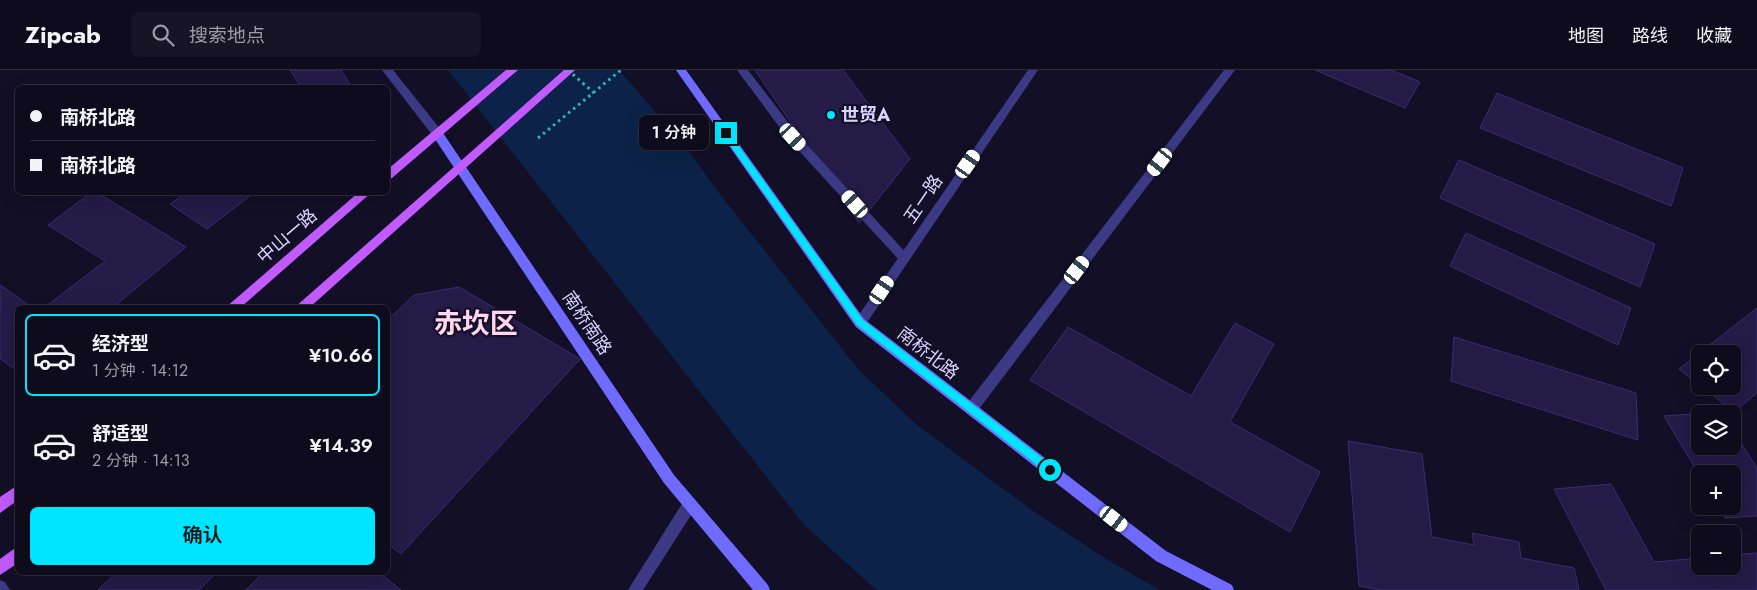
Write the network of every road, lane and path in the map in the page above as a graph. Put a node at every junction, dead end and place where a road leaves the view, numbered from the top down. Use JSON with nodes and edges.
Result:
{"nodes":[{"id":1,"x":387,"y":70,"type":"edge"},
{"id":2,"x":513,"y":70,"type":"edge"},
{"id":3,"x":569,"y":70,"type":"edge"},
{"id":4,"x":621,"y":70,"type":"edge"},
{"id":5,"x":681,"y":70,"type":"edge"},
{"id":6,"x":742,"y":70,"type":"edge"},
{"id":7,"x":1033,"y":70,"type":"edge"},
{"id":8,"x":1230,"y":70,"type":"edge"},
{"id":9,"x":594,"y":93,"type":"junction"},
{"id":10,"x":437,"y":134,"type":"junction"},
{"id":11,"x":538,"y":138,"type":"dead end"},
{"id":12,"x":460,"y":168,"type":"junction"},
{"id":13,"x":390,"y":173,"type":"edge"},
{"id":14,"x":363,"y":195,"type":"edge"},
{"id":15,"x":904,"y":258,"type":"junction"},
{"id":16,"x":235,"y":305,"type":"edge"},
{"id":17,"x":303,"y":305,"type":"edge"},
{"id":18,"x":860,"y":323,"type":"junction"},
{"id":19,"x":971,"y":409,"type":"junction"},
{"id":20,"x":15,"y":494,"type":"edge"},
{"id":21,"x":690,"y":504,"type":"junction"},
{"id":22,"x":0,"y":506,"type":"edge"},
{"id":23,"x":15,"y":556,"type":"edge"},
{"id":24,"x":0,"y":568,"type":"edge"},
{"id":25,"x":0,"y":586,"type":"edge"},
{"id":26,"x":3,"y":590,"type":"edge"},
{"id":27,"x":635,"y":590,"type":"edge"},
{"id":28,"x":763,"y":590,"type":"edge"},
{"id":29,"x":1228,"y":590,"type":"edge"}],
"edges":[{"from":1,"to":10,"type":"street","name":"南桥南路"},
{"from":2,"to":10,"type":"main road"},
{"from":3,"to":9,"type":"path","bridge":true},
{"from":3,"to":12,"type":"main road"},
{"from":4,"to":9,"type":"path"},
{"from":5,"to":18,"type":"street","name":"南桥北路"},
{"from":6,"to":15,"type":"street"},
{"from":7,"to":15,"type":"street","name":"五一路"},
{"from":8,"to":19,"type":"street"},
{"from":9,"to":11,"type":"path"},
{"from":10,"to":12,"type":"street","name":"南桥南路"},
{"from":10,"to":13,"type":"main road"},
{"from":12,"to":17,"type":"main road"},
{"from":12,"to":21,"type":"street","name":"南桥南路"},
{"from":14,"to":16,"type":"main road","name":"中山一路"},
{"from":15,"to":18,"type":"street","name":"五一路"},
{"from":18,"to":19,"type":"street","name":"南桥北路"},
{"from":19,"to":29,"type":"street","name":"南桥北路"},
{"from":20,"to":22,"type":"main road"},
{"from":21,"to":27,"type":"street"},
{"from":21,"to":28,"type":"street","name":"南桥南路"},
{"from":23,"to":24,"type":"main road"},
{"from":25,"to":26,"type":"street"}]}
